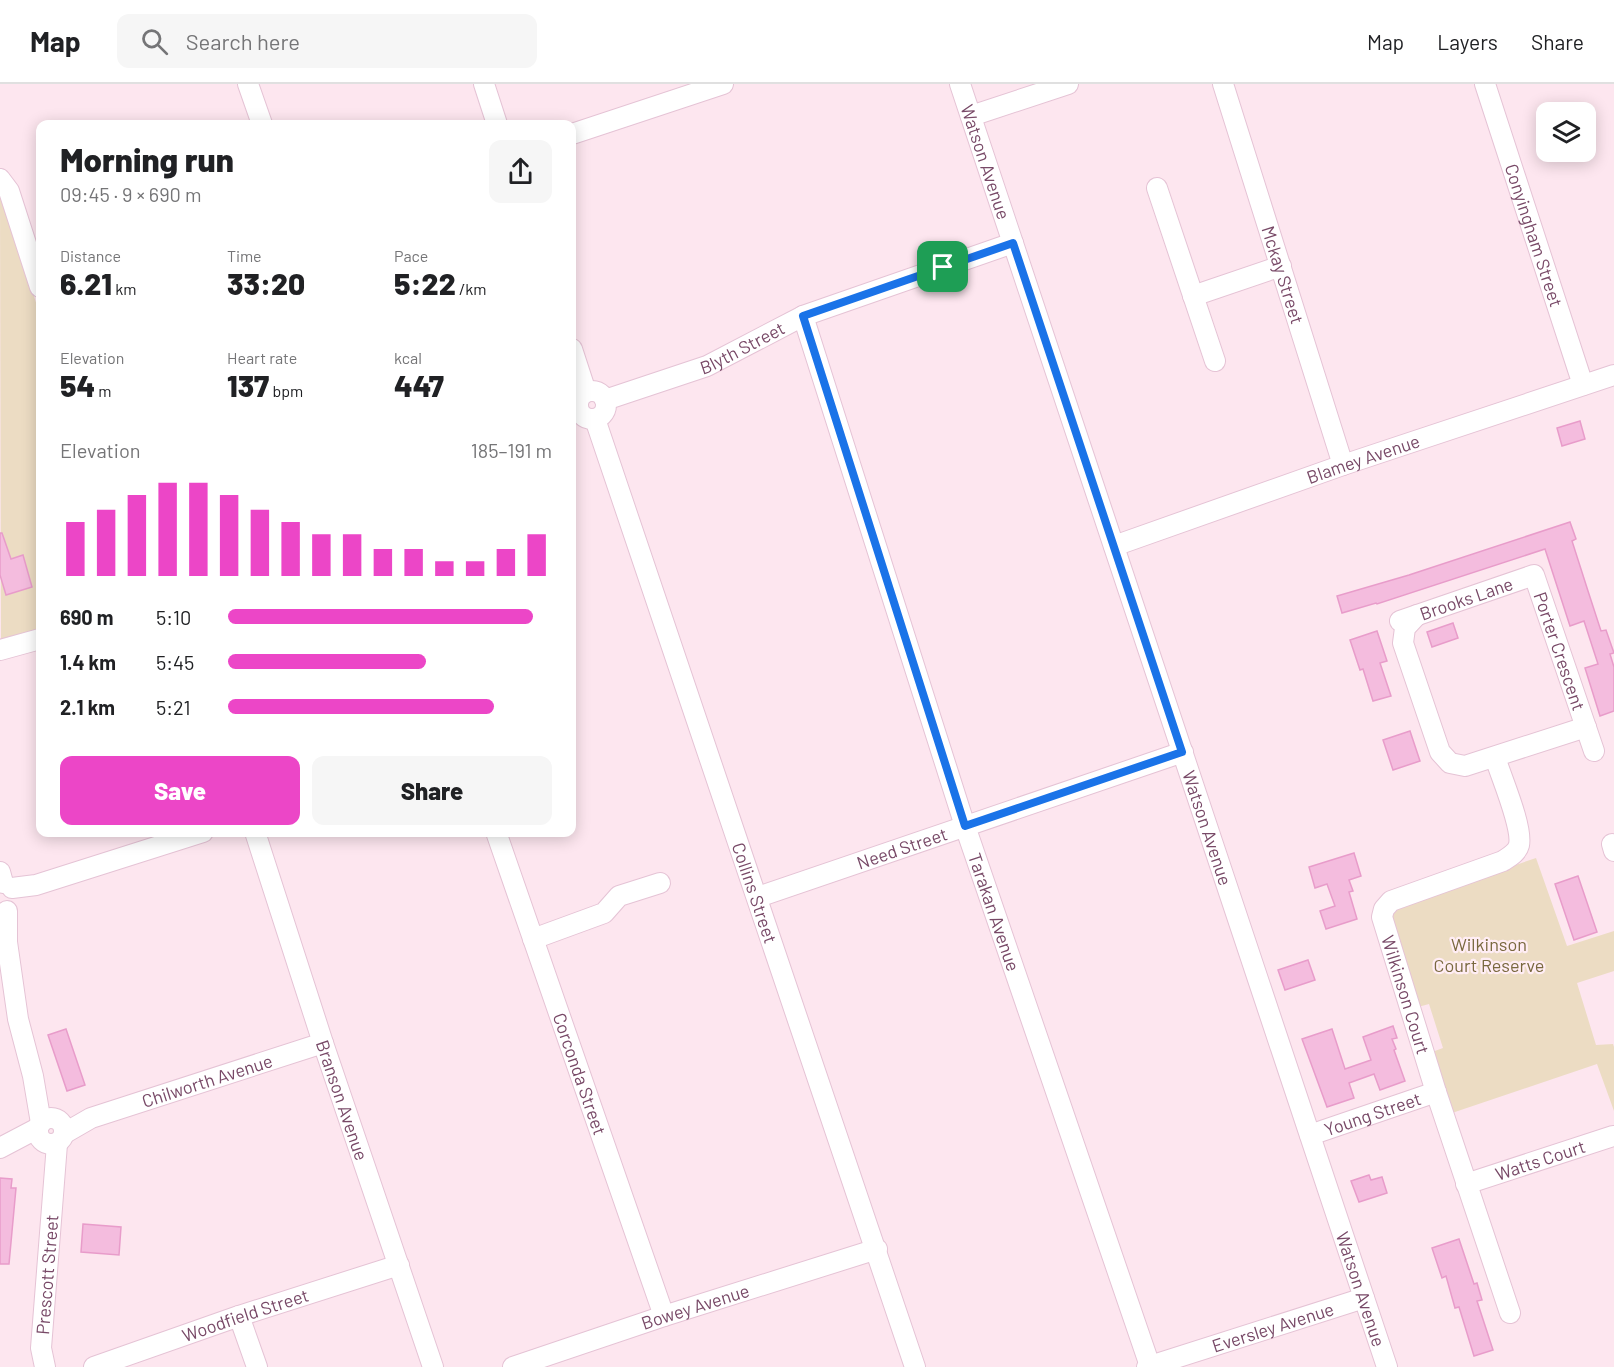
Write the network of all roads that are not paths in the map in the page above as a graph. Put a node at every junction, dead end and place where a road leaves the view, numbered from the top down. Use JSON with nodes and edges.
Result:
{"nodes":[{"id":1,"x":248,"y":84,"type":"edge"},
{"id":2,"x":484,"y":84,"type":"edge"},
{"id":3,"x":723,"y":84,"type":"edge"},
{"id":4,"x":960,"y":84,"type":"edge"},
{"id":5,"x":1068,"y":84,"type":"edge"},
{"id":6,"x":1223,"y":84,"type":"edge"},
{"id":7,"x":1485,"y":84,"type":"edge"},
{"id":8,"x":971,"y":116,"type":"junction"},
{"id":9,"x":261,"y":120,"type":"edge"},
{"id":10,"x":496,"y":120,"type":"edge"},
{"id":11,"x":576,"y":133,"type":"edge"},
{"id":12,"x":0,"y":179,"type":"edge"},
{"id":13,"x":1157,"y":188,"type":"dead end"},
{"id":14,"x":1013,"y":243,"type":"junction"},
{"id":15,"x":1281,"y":266,"type":"junction"},
{"id":16,"x":36,"y":275,"type":"edge"},
{"id":17,"x":1193,"y":296,"type":"junction"},
{"id":18,"x":803,"y":316,"type":"junction"},
{"id":19,"x":1215,"y":361,"type":"dead end"},
{"id":20,"x":576,"y":373,"type":"edge"},
{"id":21,"x":1614,"y":375,"type":"edge"},
{"id":22,"x":1583,"y":385,"type":"junction"},
{"id":23,"x":582,"y":408,"type":"edge"},
{"id":24,"x":1343,"y":465,"type":"junction"},
{"id":25,"x":1114,"y":546,"type":"junction"},
{"id":26,"x":1534,"y":575,"type":"joint"},
{"id":27,"x":1408,"y":618,"type":"joint"},
{"id":28,"x":36,"y":640,"type":"edge"},
{"id":29,"x":2,"y":651,"type":"edge"},
{"id":30,"x":1586,"y":728,"type":"junction"},
{"id":31,"x":1594,"y":751,"type":"dead end"},
{"id":32,"x":1182,"y":752,"type":"junction"},
{"id":33,"x":1495,"y":757,"type":"junction"},
{"id":34,"x":965,"y":826,"type":"junction"},
{"id":35,"x":187,"y":837,"type":"edge"},
{"id":36,"x":257,"y":837,"type":"edge"},
{"id":37,"x":498,"y":837,"type":"edge"},
{"id":38,"x":660,"y":883,"type":"dead end"},
{"id":39,"x":5,"y":895,"type":"edge"},
{"id":40,"x":758,"y":897,"type":"junction"},
{"id":41,"x":533,"y":939,"type":"junction"},
{"id":42,"x":323,"y":1043,"type":"junction"},
{"id":43,"x":1436,"y":1092,"type":"junction"},
{"id":44,"x":50,"y":1131,"type":"junction"},
{"id":45,"x":1310,"y":1135,"type":"junction"},
{"id":46,"x":1613,"y":1136,"type":"edge"},
{"id":47,"x":0,"y":1148,"type":"edge"},
{"id":48,"x":1466,"y":1184,"type":"junction"},
{"id":49,"x":877,"y":1249,"type":"junction"},
{"id":50,"x":399,"y":1265,"type":"junction"},
{"id":51,"x":1364,"y":1298,"type":"junction"},
{"id":52,"x":1510,"y":1313,"type":"dead end"},
{"id":53,"x":238,"y":1316,"type":"junction"},
{"id":54,"x":664,"y":1316,"type":"junction"},
{"id":55,"x":1149,"y":1366,"type":"edge"},
{"id":56,"x":45,"y":1367,"type":"edge"},
{"id":57,"x":94,"y":1367,"type":"edge"},
{"id":58,"x":257,"y":1367,"type":"edge"},
{"id":59,"x":433,"y":1367,"type":"edge"},
{"id":60,"x":513,"y":1367,"type":"edge"},
{"id":61,"x":915,"y":1367,"type":"edge"},
{"id":62,"x":1387,"y":1367,"type":"edge"}],
"edges":[{"from":1,"to":9,"type":"street"},
{"from":2,"to":10,"type":"street"},
{"from":3,"to":11,"type":"street"},
{"from":4,"to":8,"type":"street","name":"Watson Avenue"},
{"from":5,"to":8,"type":"street"},
{"from":6,"to":15,"type":"street","name":"Mckay Street"},
{"from":7,"to":22,"type":"street","name":"Conyingham Street"},
{"from":8,"to":14,"type":"street","name":"Watson Avenue"},
{"from":12,"to":16,"type":"street"},
{"from":13,"to":17,"type":"street"},
{"from":14,"to":18,"type":"street","name":"Blyth Street"},
{"from":14,"to":25,"type":"street","name":"Watson Avenue"},
{"from":15,"to":17,"type":"street"},
{"from":15,"to":24,"type":"street","name":"Mckay Street"},
{"from":17,"to":19,"type":"street"},
{"from":18,"to":23,"type":"street","name":"Blyth Street"},
{"from":18,"to":34,"type":"street","name":"Tarakan Avenue"},
{"from":20,"to":23,"type":"street","name":"Collins Street"},
{"from":21,"to":22,"type":"street","name":"Blamey Avenue"},
{"from":22,"to":24,"type":"street","name":"Blamey Avenue"},
{"from":23,"to":40,"type":"street","name":"Collins Street"},
{"from":24,"to":25,"type":"street","name":"Blamey Avenue"},
{"from":25,"to":32,"type":"street","name":"Watson Avenue"},
{"from":26,"to":27,"type":"street","name":"Brooks Lane"},
{"from":26,"to":30,"type":"street","name":"Porter Crescent"},
{"from":27,"to":33,"type":"street","name":"Porter Crescent"},
{"from":28,"to":29,"type":"street"},
{"from":30,"to":31,"type":"street","name":"Porter Crescent"},
{"from":30,"to":33,"type":"street","name":"Porter Crescent"},
{"from":32,"to":34,"type":"street","name":"Need Street"},
{"from":32,"to":45,"type":"street","name":"Watson Avenue"},
{"from":33,"to":43,"type":"street","name":"Wilkinson Court"},
{"from":34,"to":40,"type":"street","name":"Need Street"},
{"from":34,"to":55,"type":"street","name":"Tarakan Avenue"},
{"from":35,"to":39,"type":"street"},
{"from":36,"to":42,"type":"street","name":"Branson Avenue"},
{"from":37,"to":41,"type":"street","name":"Corconda Street"},
{"from":38,"to":41,"type":"street"},
{"from":39,"to":44,"type":"street","name":"Prescott Street"},
{"from":40,"to":49,"type":"street","name":"Collins Street"},
{"from":41,"to":54,"type":"street","name":"Corconda Street"},
{"from":42,"to":44,"type":"street","name":"Chilworth Avenue"},
{"from":42,"to":50,"type":"street","name":"Branson Avenue"},
{"from":43,"to":45,"type":"street","name":"Young Street"},
{"from":43,"to":48,"type":"street","name":"Wilkinson Court"},
{"from":44,"to":47,"type":"street","name":"Chilworth Avenue"},
{"from":44,"to":56,"type":"street","name":"Prescott Street"},
{"from":45,"to":51,"type":"street","name":"Watson Avenue"},
{"from":46,"to":48,"type":"street","name":"Watts Court"},
{"from":48,"to":52,"type":"street","name":"Wilkinson Court"},
{"from":49,"to":54,"type":"street","name":"Bowey Avenue"},
{"from":49,"to":61,"type":"street","name":"Collins Street"},
{"from":50,"to":53,"type":"street","name":"Woodfield Street"},
{"from":50,"to":59,"type":"street","name":"Branson Avenue"},
{"from":51,"to":55,"type":"street","name":"Eversley Avenue"},
{"from":51,"to":62,"type":"street","name":"Watson Avenue"},
{"from":53,"to":57,"type":"street","name":"Woodfield Street"},
{"from":53,"to":58,"type":"street"},
{"from":54,"to":60,"type":"street","name":"Bowey Avenue"}]}
